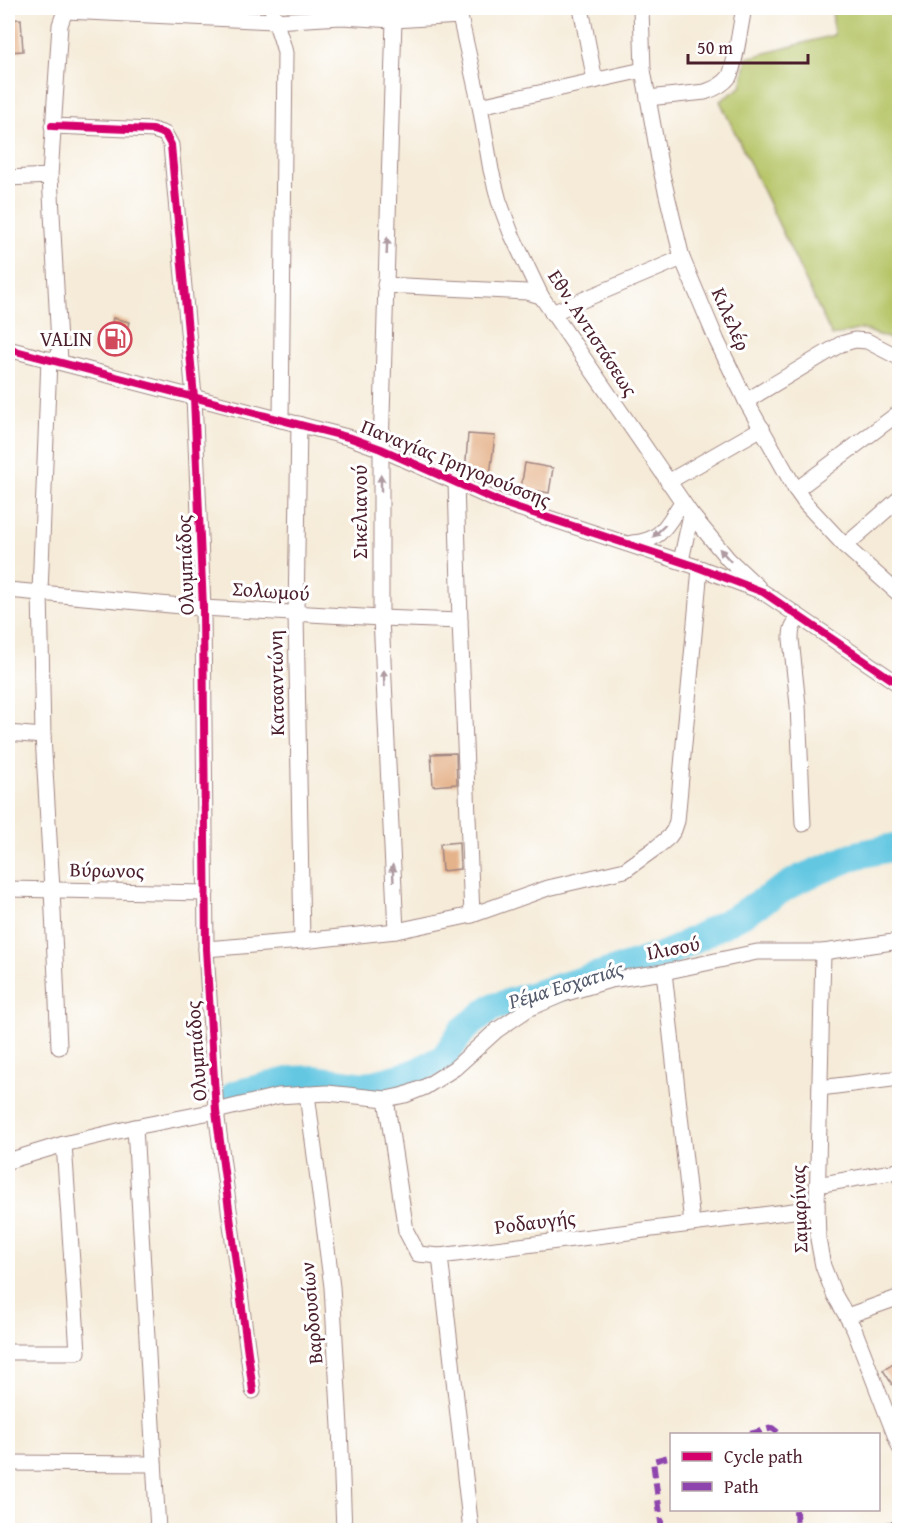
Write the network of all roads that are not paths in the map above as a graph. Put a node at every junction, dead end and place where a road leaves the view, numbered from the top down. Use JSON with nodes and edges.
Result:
{"nodes":[{"id":1,"x":581,"y":8,"type":"edge"},
{"id":2,"x":641,"y":8,"type":"edge"},
{"id":3,"x":744,"y":8,"type":"edge"},
{"id":4,"x":66,"y":9,"type":"edge"},
{"id":5,"x":143,"y":11,"type":"edge"},
{"id":6,"x":340,"y":12,"type":"edge"},
{"id":7,"x":459,"y":12,"type":"edge"},
{"id":8,"x":273,"y":14,"type":"edge"},
{"id":9,"x":394,"y":20,"type":"junction"},
{"id":10,"x":643,"y":70,"type":"junction"},
{"id":11,"x":595,"y":81,"type":"junction"},
{"id":12,"x":648,"y":98,"type":"junction"},
{"id":13,"x":480,"y":106,"type":"junction"},
{"id":14,"x":52,"y":126,"type":"junction"},
{"id":15,"x":50,"y":176,"type":"junction"},
{"id":16,"x":8,"y":178,"type":"edge"},
{"id":17,"x":682,"y":258,"type":"junction"},
{"id":18,"x":386,"y":285,"type":"junction"},
{"id":19,"x":541,"y":296,"type":"junction"},
{"id":20,"x":552,"y":313,"type":"junction"},
{"id":21,"x":8,"y":349,"type":"edge"},
{"id":22,"x":900,"y":358,"type":"edge"},
{"id":23,"x":54,"y":361,"type":"junction"},
{"id":24,"x":194,"y":397,"type":"junction"},
{"id":25,"x":746,"y":401,"type":"junction"},
{"id":26,"x":900,"y":412,"type":"edge"},
{"id":27,"x":281,"y":420,"type":"junction"},
{"id":28,"x":299,"y":424,"type":"junction"},
{"id":29,"x":762,"y":428,"type":"junction"},
{"id":30,"x":381,"y":449,"type":"junction"},
{"id":31,"x":456,"y":482,"type":"junction"},
{"id":32,"x":668,"y":482,"type":"junction"},
{"id":33,"x":796,"y":489,"type":"junction"},
{"id":34,"x":900,"y":498,"type":"edge"},
{"id":35,"x":687,"y":508,"type":"junction"},
{"id":36,"x":626,"y":543,"type":"junction"},
{"id":37,"x":845,"y":546,"type":"junction"},
{"id":38,"x":681,"y":561,"type":"junction"},
{"id":39,"x":700,"y":568,"type":"junction"},
{"id":40,"x":8,"y":590,"type":"edge"},
{"id":41,"x":40,"y":592,"type":"junction"},
{"id":42,"x":763,"y":592,"type":"junction"},
{"id":43,"x":900,"y":595,"type":"edge"},
{"id":44,"x":203,"y":608,"type":"junction"},
{"id":45,"x":296,"y":614,"type":"junction"},
{"id":46,"x":381,"y":618,"type":"junction"},
{"id":47,"x":800,"y":618,"type":"junction"},
{"id":48,"x":460,"y":621,"type":"junction"},
{"id":49,"x":900,"y":685,"type":"edge"},
{"id":50,"x":8,"y":733,"type":"edge"},
{"id":51,"x":43,"y":735,"type":"junction"},
{"id":52,"x":803,"y":824,"type":"dead end"},
{"id":53,"x":8,"y":889,"type":"edge"},
{"id":54,"x":52,"y":890,"type":"junction"},
{"id":55,"x":206,"y":893,"type":"junction"},
{"id":56,"x":472,"y":915,"type":"junction"},
{"id":57,"x":396,"y":931,"type":"junction"},
{"id":58,"x":302,"y":941,"type":"junction"},
{"id":59,"x":900,"y":941,"type":"edge"},
{"id":60,"x":206,"y":949,"type":"junction"},
{"id":61,"x":823,"y":952,"type":"junction"},
{"id":62,"x":664,"y":972,"type":"junction"},
{"id":63,"x":59,"y":1047,"type":"dead end"},
{"id":64,"x":900,"y":1078,"type":"edge"},
{"id":65,"x":820,"y":1088,"type":"junction"},
{"id":66,"x":307,"y":1094,"type":"junction"},
{"id":67,"x":386,"y":1099,"type":"junction"},
{"id":68,"x":216,"y":1111,"type":"junction"},
{"id":69,"x":135,"y":1127,"type":"junction"},
{"id":70,"x":64,"y":1144,"type":"junction"},
{"id":71,"x":8,"y":1161,"type":"edge"},
{"id":72,"x":900,"y":1178,"type":"edge"},
{"id":73,"x":817,"y":1185,"type":"junction"},
{"id":74,"x":817,"y":1208,"type":"junction"},
{"id":75,"x":692,"y":1223,"type":"junction"},
{"id":76,"x":440,"y":1256,"type":"junction"},
{"id":77,"x":900,"y":1297,"type":"edge"},
{"id":78,"x":847,"y":1316,"type":"junction"},
{"id":79,"x":8,"y":1352,"type":"edge"},
{"id":80,"x":253,"y":1391,"type":"dead end"},
{"id":81,"x":900,"y":1448,"type":"edge"},
{"id":82,"x":8,"y":1463,"type":"edge"},
{"id":83,"x":154,"y":1464,"type":"junction"},
{"id":84,"x":900,"y":1529,"type":"edge"},
{"id":85,"x":158,"y":1530,"type":"edge"},
{"id":86,"x":344,"y":1530,"type":"edge"},
{"id":87,"x":471,"y":1530,"type":"edge"},
{"id":88,"x":888,"y":1530,"type":"edge"}],
"edges":[{"from":1,"to":11,"type":"street"},
{"from":2,"to":10,"type":"street","name":"Κιλελέρ"},
{"from":3,"to":12,"type":"street"},
{"from":4,"to":5,"type":"street"},
{"from":4,"to":14,"type":"street"},
{"from":5,"to":8,"type":"street"},
{"from":6,"to":8,"type":"street"},
{"from":6,"to":9,"type":"street"},
{"from":7,"to":9,"type":"street"},
{"from":7,"to":13,"type":"street","name":"Εθν. Αντιστάσεως"},
{"from":8,"to":27,"type":"street"},
{"from":18,"to":9,"type":"street","name":"Σικελιανού","one_way":true},
{"from":10,"to":11,"type":"street"},
{"from":10,"to":12,"type":"street","name":"Κιλελέρ"},
{"from":11,"to":13,"type":"street"},
{"from":12,"to":17,"type":"street","name":"Κιλελέρ"},
{"from":13,"to":19,"type":"street","name":"Εθν. Αντιστάσεως"},
{"from":14,"to":15,"type":"street"},
{"from":14,"to":24,"type":"street","name":"Ολυμπιάδος"},
{"from":15,"to":16,"type":"street"},
{"from":15,"to":23,"type":"street"},
{"from":17,"to":20,"type":"street"},
{"from":17,"to":25,"type":"street","name":"Κιλελέρ"},
{"from":18,"to":19,"type":"street"},
{"from":18,"to":30,"type":"street","name":"Σικελιανού"},
{"from":19,"to":20,"type":"street","name":"Εθν. Αντιστάσεως"},
{"from":20,"to":32,"type":"street","name":"Εθν. Αντιστάσεως"},
{"from":21,"to":23,"type":"street","name":"Παναγίας Γρηγορούσσης"},
{"from":22,"to":25,"type":"street"},
{"from":23,"to":24,"type":"street","name":"Παναγίας Γρηγορούσσης"},
{"from":23,"to":41,"type":"street"},
{"from":24,"to":27,"type":"street","name":"Παναγίας Γρηγορούσσης"},
{"from":24,"to":44,"type":"street","name":"Ολυμπιάδος"},
{"from":25,"to":29,"type":"street","name":"Κιλελέρ"},
{"from":26,"to":33,"type":"street"},
{"from":27,"to":28,"type":"street","name":"Παναγίας Γρηγορούσσης"},
{"from":28,"to":30,"type":"street","name":"Παναγίας Γρηγορούσσης"},
{"from":28,"to":45,"type":"street","name":"Κατσαντώνη"},
{"from":29,"to":32,"type":"street"},
{"from":29,"to":33,"type":"street","name":"Κιλελέρ"},
{"from":30,"to":31,"type":"street","name":"Παναγίας Γρηγορούσσης"},
{"from":46,"to":30,"type":"street","name":"Σικελιανού","one_way":true},
{"from":31,"to":36,"type":"street","name":"Παναγίας Γρηγορούσσης"},
{"from":31,"to":48,"type":"street"},
{"from":32,"to":35,"type":"street","name":"Εθν. Αντιστάσεως"},
{"from":33,"to":37,"type":"street","name":"Κιλελέρ"},
{"from":34,"to":37,"type":"street"},
{"from":35,"to":36,"type":"street","one_way":true},
{"from":35,"to":38,"type":"street"},
{"from":42,"to":35,"type":"street","name":"Εθν. Αντιστάσεως","one_way":true},
{"from":36,"to":38,"type":"street","name":"Παναγίας Γρηγορούσσης"},
{"from":37,"to":43,"type":"street","name":"Κιλελέρ"},
{"from":38,"to":39,"type":"street","name":"Παναγίας Γρηγορούσσης"},
{"from":39,"to":42,"type":"street","name":"Παναγίας Γρηγορούσσης"},
{"from":39,"to":56,"type":"street"},
{"from":40,"to":41,"type":"street","name":"Σολωμού"},
{"from":41,"to":44,"type":"street","name":"Σολωμού"},
{"from":41,"to":51,"type":"street"},
{"from":42,"to":47,"type":"street","name":"Παναγίας Γρηγορούσσης"},
{"from":44,"to":45,"type":"street","name":"Σολωμού"},
{"from":44,"to":55,"type":"street","name":"Ολυμπιάδος"},
{"from":45,"to":46,"type":"street","name":"Σολωμού"},
{"from":45,"to":58,"type":"street","name":"Κατσαντώνη"},
{"from":46,"to":48,"type":"street","name":"Σολωμού"},
{"from":57,"to":46,"type":"street","name":"Σικελιανού","one_way":true},
{"from":47,"to":49,"type":"street","name":"Παναγίας Γρηγορούσσης"},
{"from":47,"to":52,"type":"street"},
{"from":48,"to":56,"type":"street"},
{"from":50,"to":51,"type":"street"},
{"from":51,"to":54,"type":"street"},
{"from":53,"to":54,"type":"street","name":"Βύρωνος"},
{"from":54,"to":55,"type":"street","name":"Βύρωνος"},
{"from":54,"to":63,"type":"street"},
{"from":55,"to":60,"type":"street","name":"Ολυμπιάδος"},
{"from":56,"to":57,"type":"street"},
{"from":57,"to":58,"type":"street"},
{"from":58,"to":60,"type":"street"},
{"from":59,"to":61,"type":"street","name":"Ιλισού"},
{"from":60,"to":68,"type":"street","name":"Ολυμπιάδος"},
{"from":61,"to":62,"type":"street","name":"Ιλισού"},
{"from":61,"to":65,"type":"street","name":"Σαμαρίνας"},
{"from":62,"to":67,"type":"street","name":"Ιλισού"},
{"from":62,"to":75,"type":"street"},
{"from":64,"to":65,"type":"street"},
{"from":65,"to":73,"type":"street","name":"Σαμαρίνας"},
{"from":66,"to":67,"type":"street","name":"Ιλισού"},
{"from":66,"to":68,"type":"street","name":"Ιλισού"},
{"from":66,"to":86,"type":"street","name":"Βαρδουσίων"},
{"from":67,"to":76,"type":"street","name":"Ροδαυγής"},
{"from":68,"to":69,"type":"street","name":"Ιλισού"},
{"from":68,"to":80,"type":"street","name":"Ολυμπιάδος"},
{"from":69,"to":70,"type":"street","name":"Ιλισού"},
{"from":69,"to":83,"type":"street"},
{"from":70,"to":71,"type":"street","name":"Ιλισού"},
{"from":70,"to":79,"type":"street"},
{"from":72,"to":73,"type":"street"},
{"from":73,"to":74,"type":"street","name":"Σαμαρίνας"},
{"from":74,"to":75,"type":"street","name":"Ροδαυγής"},
{"from":74,"to":78,"type":"street","name":"Σαμαρίνας"},
{"from":75,"to":76,"type":"street","name":"Ροδαυγής"},
{"from":76,"to":87,"type":"street"},
{"from":77,"to":78,"type":"street"},
{"from":78,"to":81,"type":"street","name":"Σαμαρίνας"},
{"from":82,"to":83,"type":"street"},
{"from":83,"to":85,"type":"street"},
{"from":84,"to":88,"type":"street"}]}
